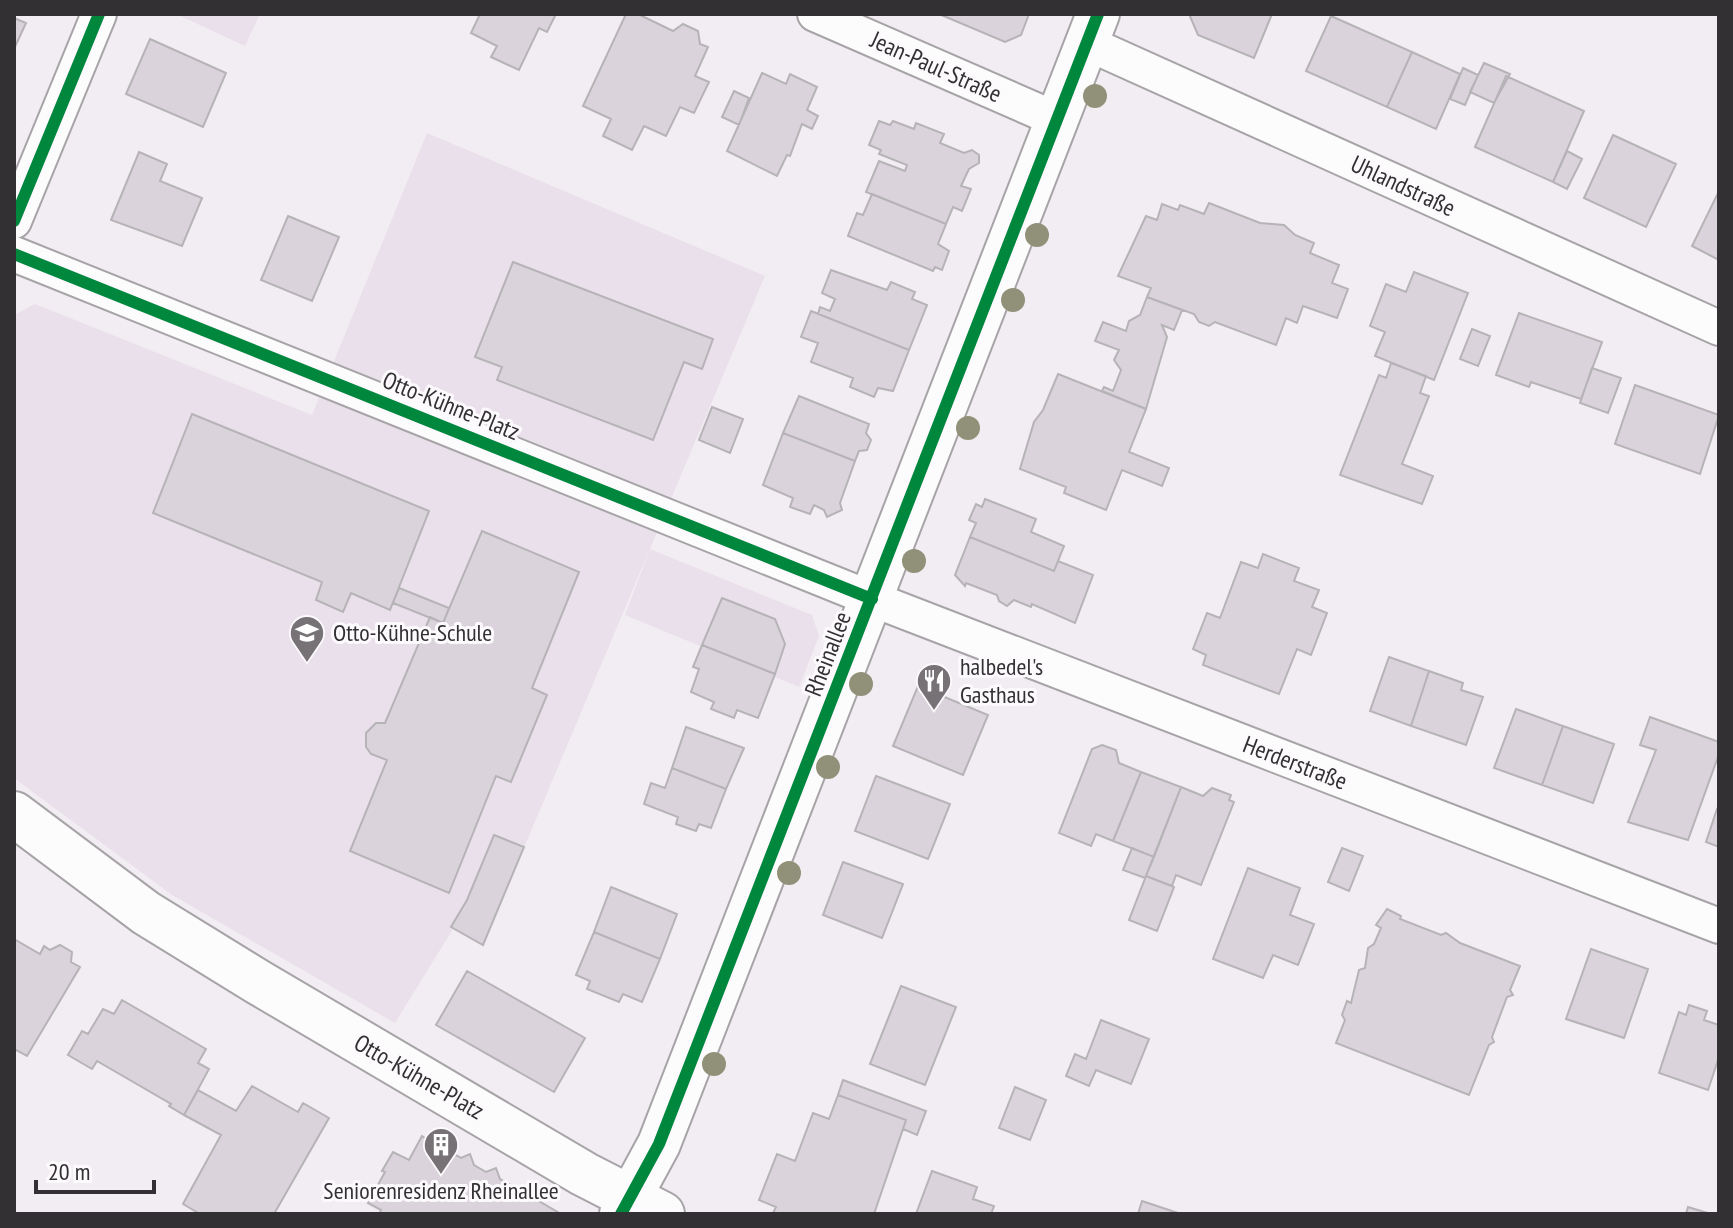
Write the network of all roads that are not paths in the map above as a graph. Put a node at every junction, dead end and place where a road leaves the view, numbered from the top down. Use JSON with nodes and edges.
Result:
{"nodes":[{"id":1,"x":99,"y":14,"type":"edge"},
{"id":2,"x":815,"y":14,"type":"edge"},
{"id":3,"x":1093,"y":28,"type":"edge"},
{"id":4,"x":1058,"y":120,"type":"junction"},
{"id":5,"x":14,"y":221,"type":"edge"},
{"id":6,"x":14,"y":254,"type":"edge"},
{"id":7,"x":1719,"y":328,"type":"edge"},
{"id":8,"x":872,"y":599,"type":"junction"},
{"id":9,"x":14,"y":814,"type":"edge"},
{"id":10,"x":1719,"y":926,"type":"edge"},
{"id":11,"x":637,"y":1209,"type":"edge"}],
"edges":[{"from":1,"to":5,"type":"street"},
{"from":2,"to":4,"type":"street","name":"Jean-Paul-Straße"},
{"from":3,"to":4,"type":"street","name":"Rheinallee"},
{"from":3,"to":7,"type":"street","name":"Uhlandstraße"},
{"from":4,"to":8,"type":"street","name":"Rheinallee"},
{"from":6,"to":8,"type":"street","name":"Otto-Kühne-Platz"},
{"from":8,"to":10,"type":"street","name":"Herderstraße"},
{"from":8,"to":11,"type":"street","name":"Rheinallee"},
{"from":9,"to":11,"type":"main road","name":"Otto-Kühne-Platz"}]}
